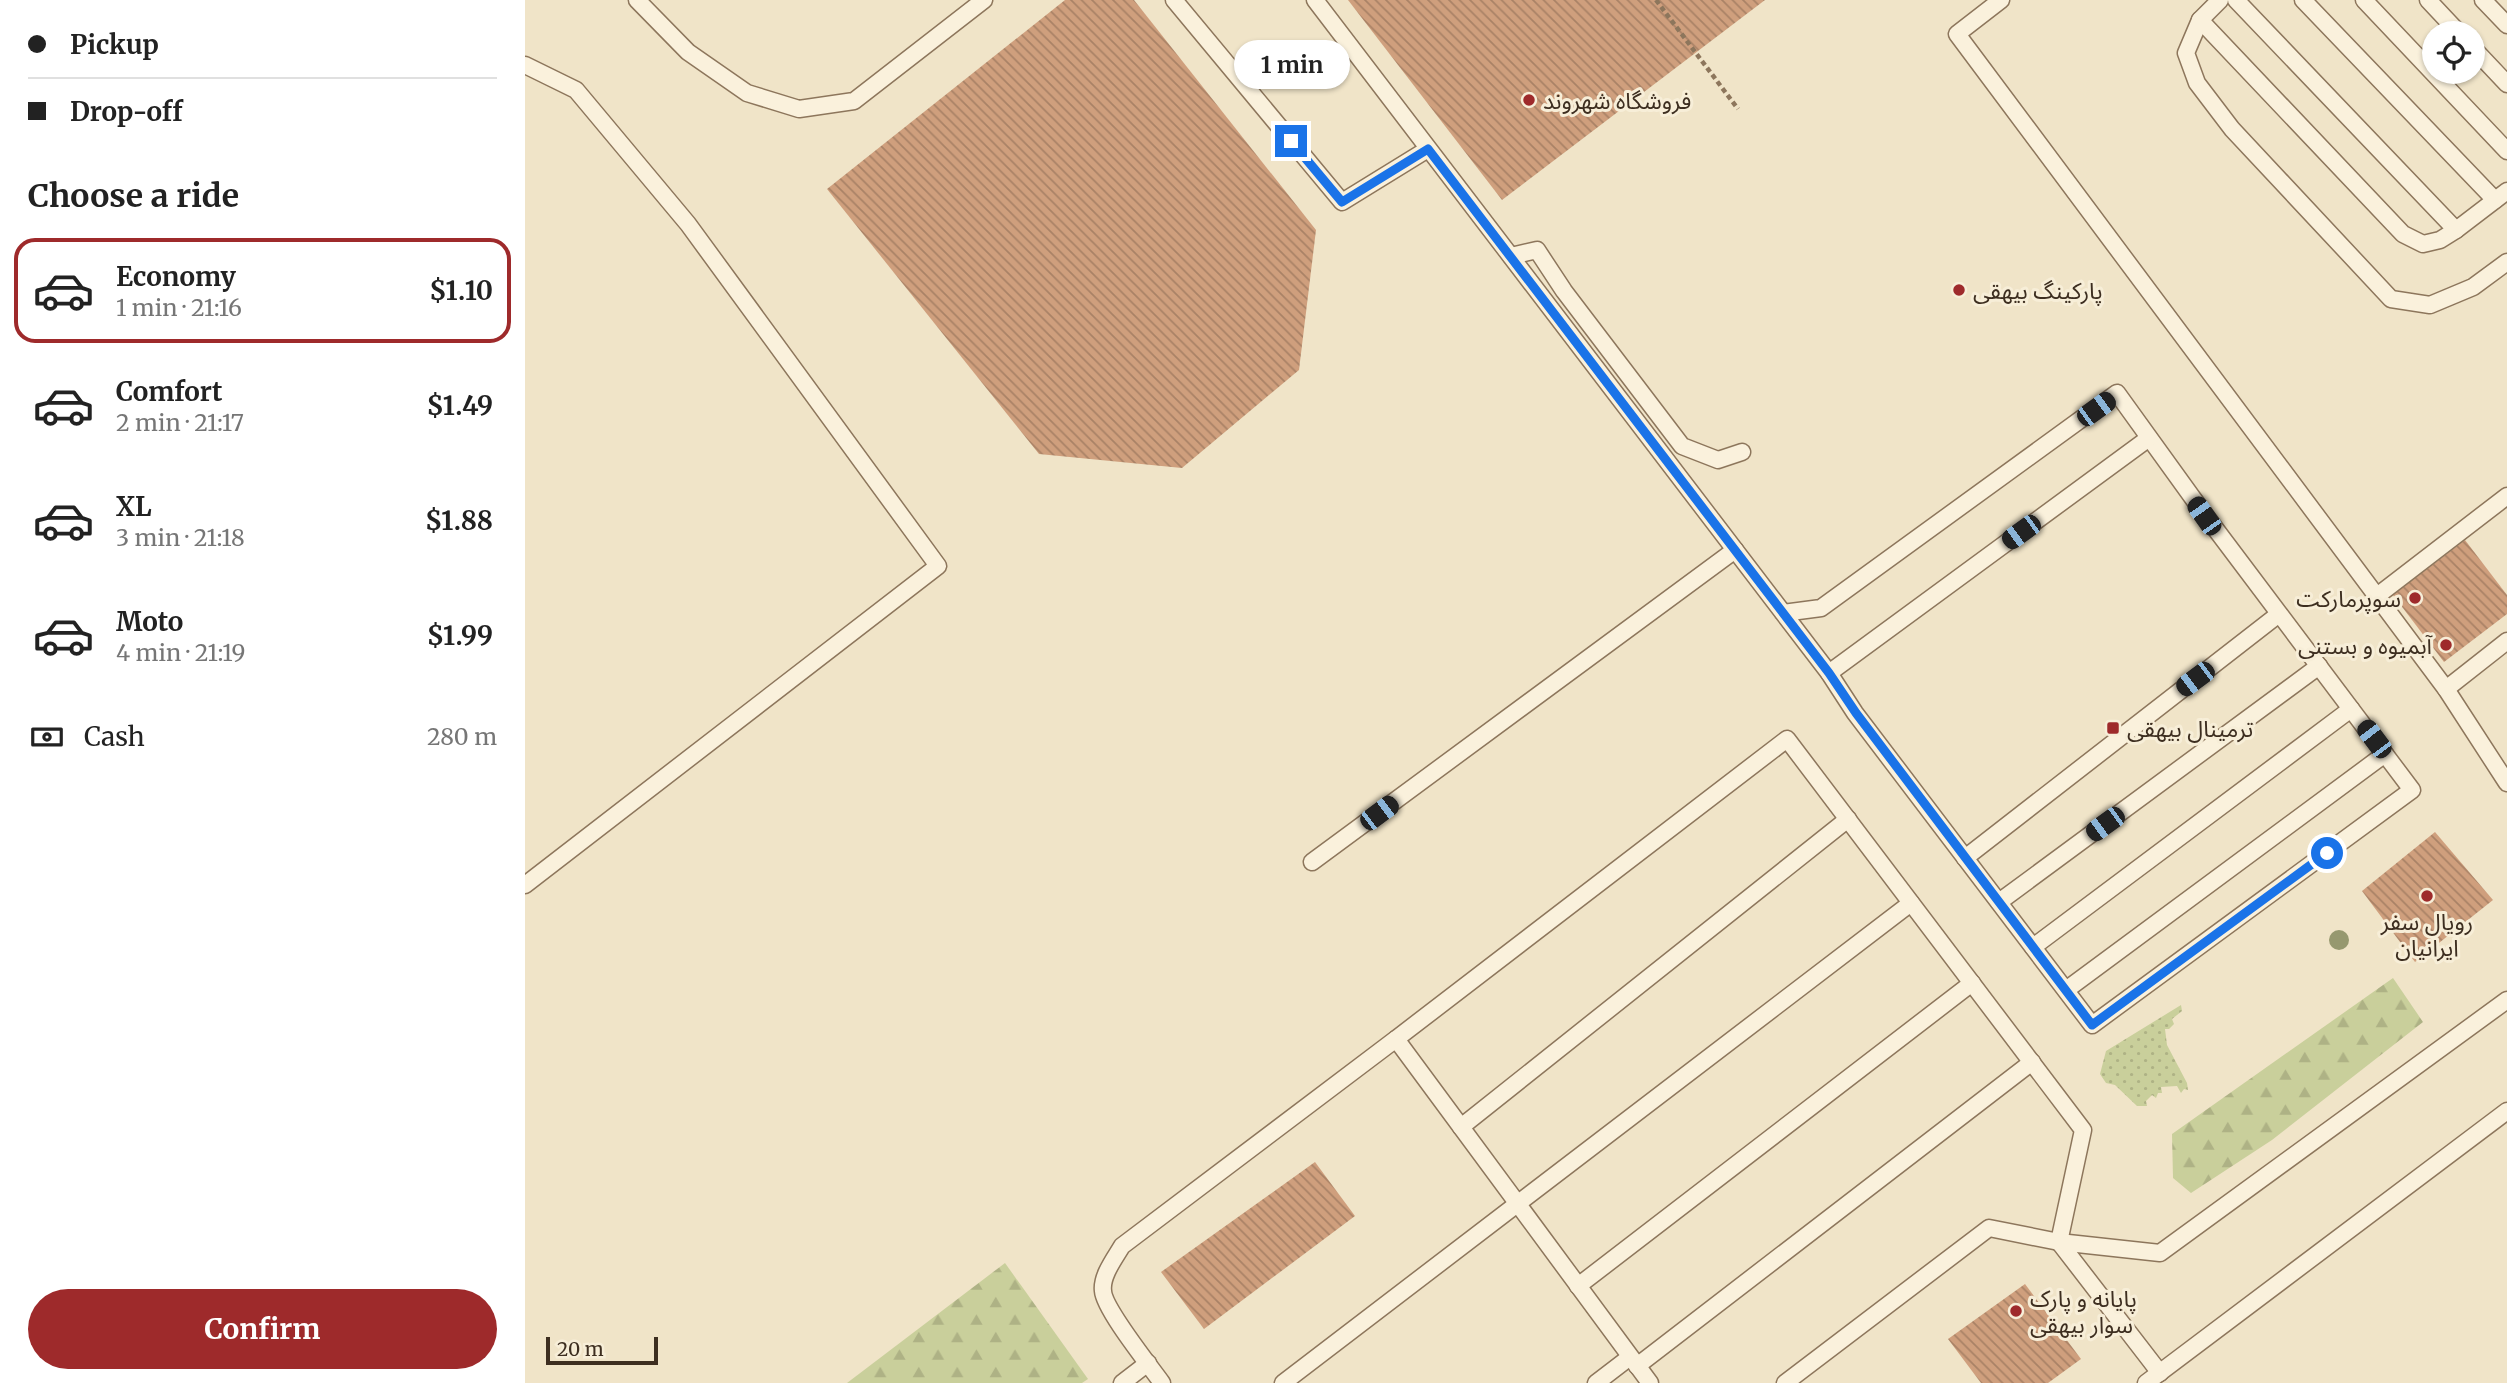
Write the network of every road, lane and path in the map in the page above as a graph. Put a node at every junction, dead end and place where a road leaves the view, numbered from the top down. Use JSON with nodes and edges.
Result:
{"nodes":[{"id":1,"x":637,"y":0,"type":"edge"},
{"id":2,"x":983,"y":0,"type":"edge"},
{"id":3,"x":1174,"y":0,"type":"edge"},
{"id":4,"x":1315,"y":0,"type":"edge"},
{"id":5,"x":1656,"y":0,"type":"edge"},
{"id":6,"x":2001,"y":0,"type":"edge"},
{"id":7,"x":2220,"y":0,"type":"edge"},
{"id":8,"x":2236,"y":0,"type":"edge"},
{"id":9,"x":2303,"y":0,"type":"edge"},
{"id":10,"x":2364,"y":0,"type":"edge"},
{"id":11,"x":2428,"y":0,"type":"edge"},
{"id":12,"x":2483,"y":0,"type":"edge"},
{"id":13,"x":2200,"y":20,"type":"junction"},
{"id":14,"x":2448,"y":21,"type":"edge"},
{"id":15,"x":2507,"y":25,"type":"edge"},
{"id":16,"x":2485,"y":61,"type":"edge"},
{"id":17,"x":525,"y":65,"type":"edge"},
{"id":18,"x":2507,"y":84,"type":"edge"},
{"id":19,"x":1738,"y":109,"type":"dead end"},
{"id":20,"x":1428,"y":149,"type":"junction"},
{"id":21,"x":2507,"y":151,"type":"edge"},
{"id":22,"x":2501,"y":196,"type":"edge"},
{"id":23,"x":2456,"y":230,"type":"junction"},
{"id":24,"x":1511,"y":256,"type":"junction"},
{"id":25,"x":2507,"y":262,"type":"edge"},
{"id":26,"x":2149,"y":438,"type":"junction"},
{"id":27,"x":1742,"y":452,"type":"dead end"},
{"id":28,"x":2507,"y":496,"type":"edge"},
{"id":29,"x":1735,"y":550,"type":"junction"},
{"id":30,"x":2377,"y":596,"type":"junction"},
{"id":31,"x":1783,"y":613,"type":"junction"},
{"id":32,"x":2279,"y":614,"type":"junction"},
{"id":33,"x":2507,"y":641,"type":"edge"},
{"id":34,"x":2319,"y":666,"type":"junction"},
{"id":35,"x":1829,"y":673,"type":"junction"},
{"id":36,"x":2446,"y":689,"type":"junction"},
{"id":37,"x":2351,"y":709,"type":"junction"},
{"id":38,"x":2385,"y":754,"type":"junction"},
{"id":39,"x":2507,"y":783,"type":"edge"},
{"id":40,"x":1848,"y":819,"type":"junction"},
{"id":41,"x":1965,"y":858,"type":"junction"},
{"id":42,"x":1312,"y":862,"type":"dead end"},
{"id":43,"x":525,"y":885,"type":"edge"},
{"id":44,"x":1999,"y":902,"type":"junction"},
{"id":45,"x":1911,"y":903,"type":"junction"},
{"id":46,"x":2033,"y":947,"type":"junction"},
{"id":47,"x":1972,"y":983,"type":"junction"},
{"id":48,"x":2066,"y":990,"type":"junction"},
{"id":49,"x":2507,"y":1000,"type":"edge"},
{"id":50,"x":1396,"y":1039,"type":"junction"},
{"id":51,"x":2032,"y":1062,"type":"junction"},
{"id":52,"x":2507,"y":1111,"type":"edge"},
{"id":53,"x":1461,"y":1127,"type":"junction"},
{"id":54,"x":1518,"y":1205,"type":"junction"},
{"id":55,"x":2059,"y":1242,"type":"junction"},
{"id":56,"x":1578,"y":1286,"type":"junction"},
{"id":57,"x":1634,"y":1362,"type":"junction"},
{"id":58,"x":1148,"y":1363,"type":"junction"},
{"id":59,"x":2160,"y":1373,"type":"junction"},
{"id":60,"x":1122,"y":1383,"type":"edge"},
{"id":61,"x":1163,"y":1383,"type":"edge"},
{"id":62,"x":1283,"y":1383,"type":"edge"},
{"id":63,"x":1596,"y":1383,"type":"edge"},
{"id":64,"x":1650,"y":1383,"type":"edge"},
{"id":65,"x":1785,"y":1383,"type":"edge"},
{"id":66,"x":2146,"y":1383,"type":"edge"}],
"edges":[{"from":1,"to":2,"type":"lane"},
{"from":3,"to":20,"type":"lane"},
{"from":4,"to":20,"type":"lane"},
{"from":5,"to":19,"type":"path"},
{"from":6,"to":30,"type":"lane"},
{"from":7,"to":13,"type":"lane"},
{"from":8,"to":23,"type":"lane"},
{"from":9,"to":22,"type":"lane"},
{"from":10,"to":21,"type":"lane"},
{"from":11,"to":14,"type":"lane"},
{"from":12,"to":15,"type":"lane"},
{"from":13,"to":23,"type":"lane"},
{"from":13,"to":25,"type":"lane"},
{"from":16,"to":18,"type":"lane"},
{"from":17,"to":43,"type":"lane"},
{"from":20,"to":24,"type":"lane"},
{"from":22,"to":23,"type":"lane"},
{"from":24,"to":27,"type":"lane"},
{"from":24,"to":29,"type":"lane"},
{"from":26,"to":31,"type":"lane"},
{"from":26,"to":32,"type":"lane"},
{"from":26,"to":35,"type":"lane"},
{"from":28,"to":30,"type":"lane"},
{"from":29,"to":31,"type":"lane"},
{"from":29,"to":42,"type":"lane"},
{"from":30,"to":36,"type":"lane"},
{"from":31,"to":35,"type":"lane"},
{"from":32,"to":34,"type":"lane"},
{"from":32,"to":41,"type":"lane"},
{"from":33,"to":36,"type":"lane"},
{"from":34,"to":37,"type":"lane"},
{"from":34,"to":44,"type":"lane"},
{"from":35,"to":41,"type":"lane"},
{"from":36,"to":39,"type":"lane"},
{"from":37,"to":38,"type":"lane"},
{"from":37,"to":46,"type":"lane"},
{"from":38,"to":48,"type":"lane"},
{"from":38,"to":48,"type":"lane"},
{"from":40,"to":45,"type":"lane"},
{"from":40,"to":50,"type":"lane"},
{"from":40,"to":53,"type":"lane"},
{"from":41,"to":44,"type":"lane"},
{"from":44,"to":46,"type":"lane"},
{"from":45,"to":47,"type":"lane"},
{"from":45,"to":54,"type":"lane"},
{"from":46,"to":48,"type":"lane"},
{"from":47,"to":51,"type":"lane"},
{"from":47,"to":56,"type":"lane"},
{"from":49,"to":55,"type":"lane"},
{"from":50,"to":53,"type":"lane"},
{"from":50,"to":58,"type":"lane"},
{"from":51,"to":55,"type":"lane"},
{"from":51,"to":57,"type":"lane"},
{"from":52,"to":59,"type":"lane"},
{"from":53,"to":54,"type":"lane"},
{"from":54,"to":56,"type":"lane"},
{"from":54,"to":62,"type":"lane"},
{"from":55,"to":59,"type":"lane"},
{"from":55,"to":65,"type":"lane"},
{"from":56,"to":57,"type":"lane"},
{"from":57,"to":63,"type":"lane"},
{"from":57,"to":64,"type":"lane"},
{"from":58,"to":60,"type":"lane"},
{"from":58,"to":61,"type":"lane"},
{"from":59,"to":66,"type":"lane"}]}
